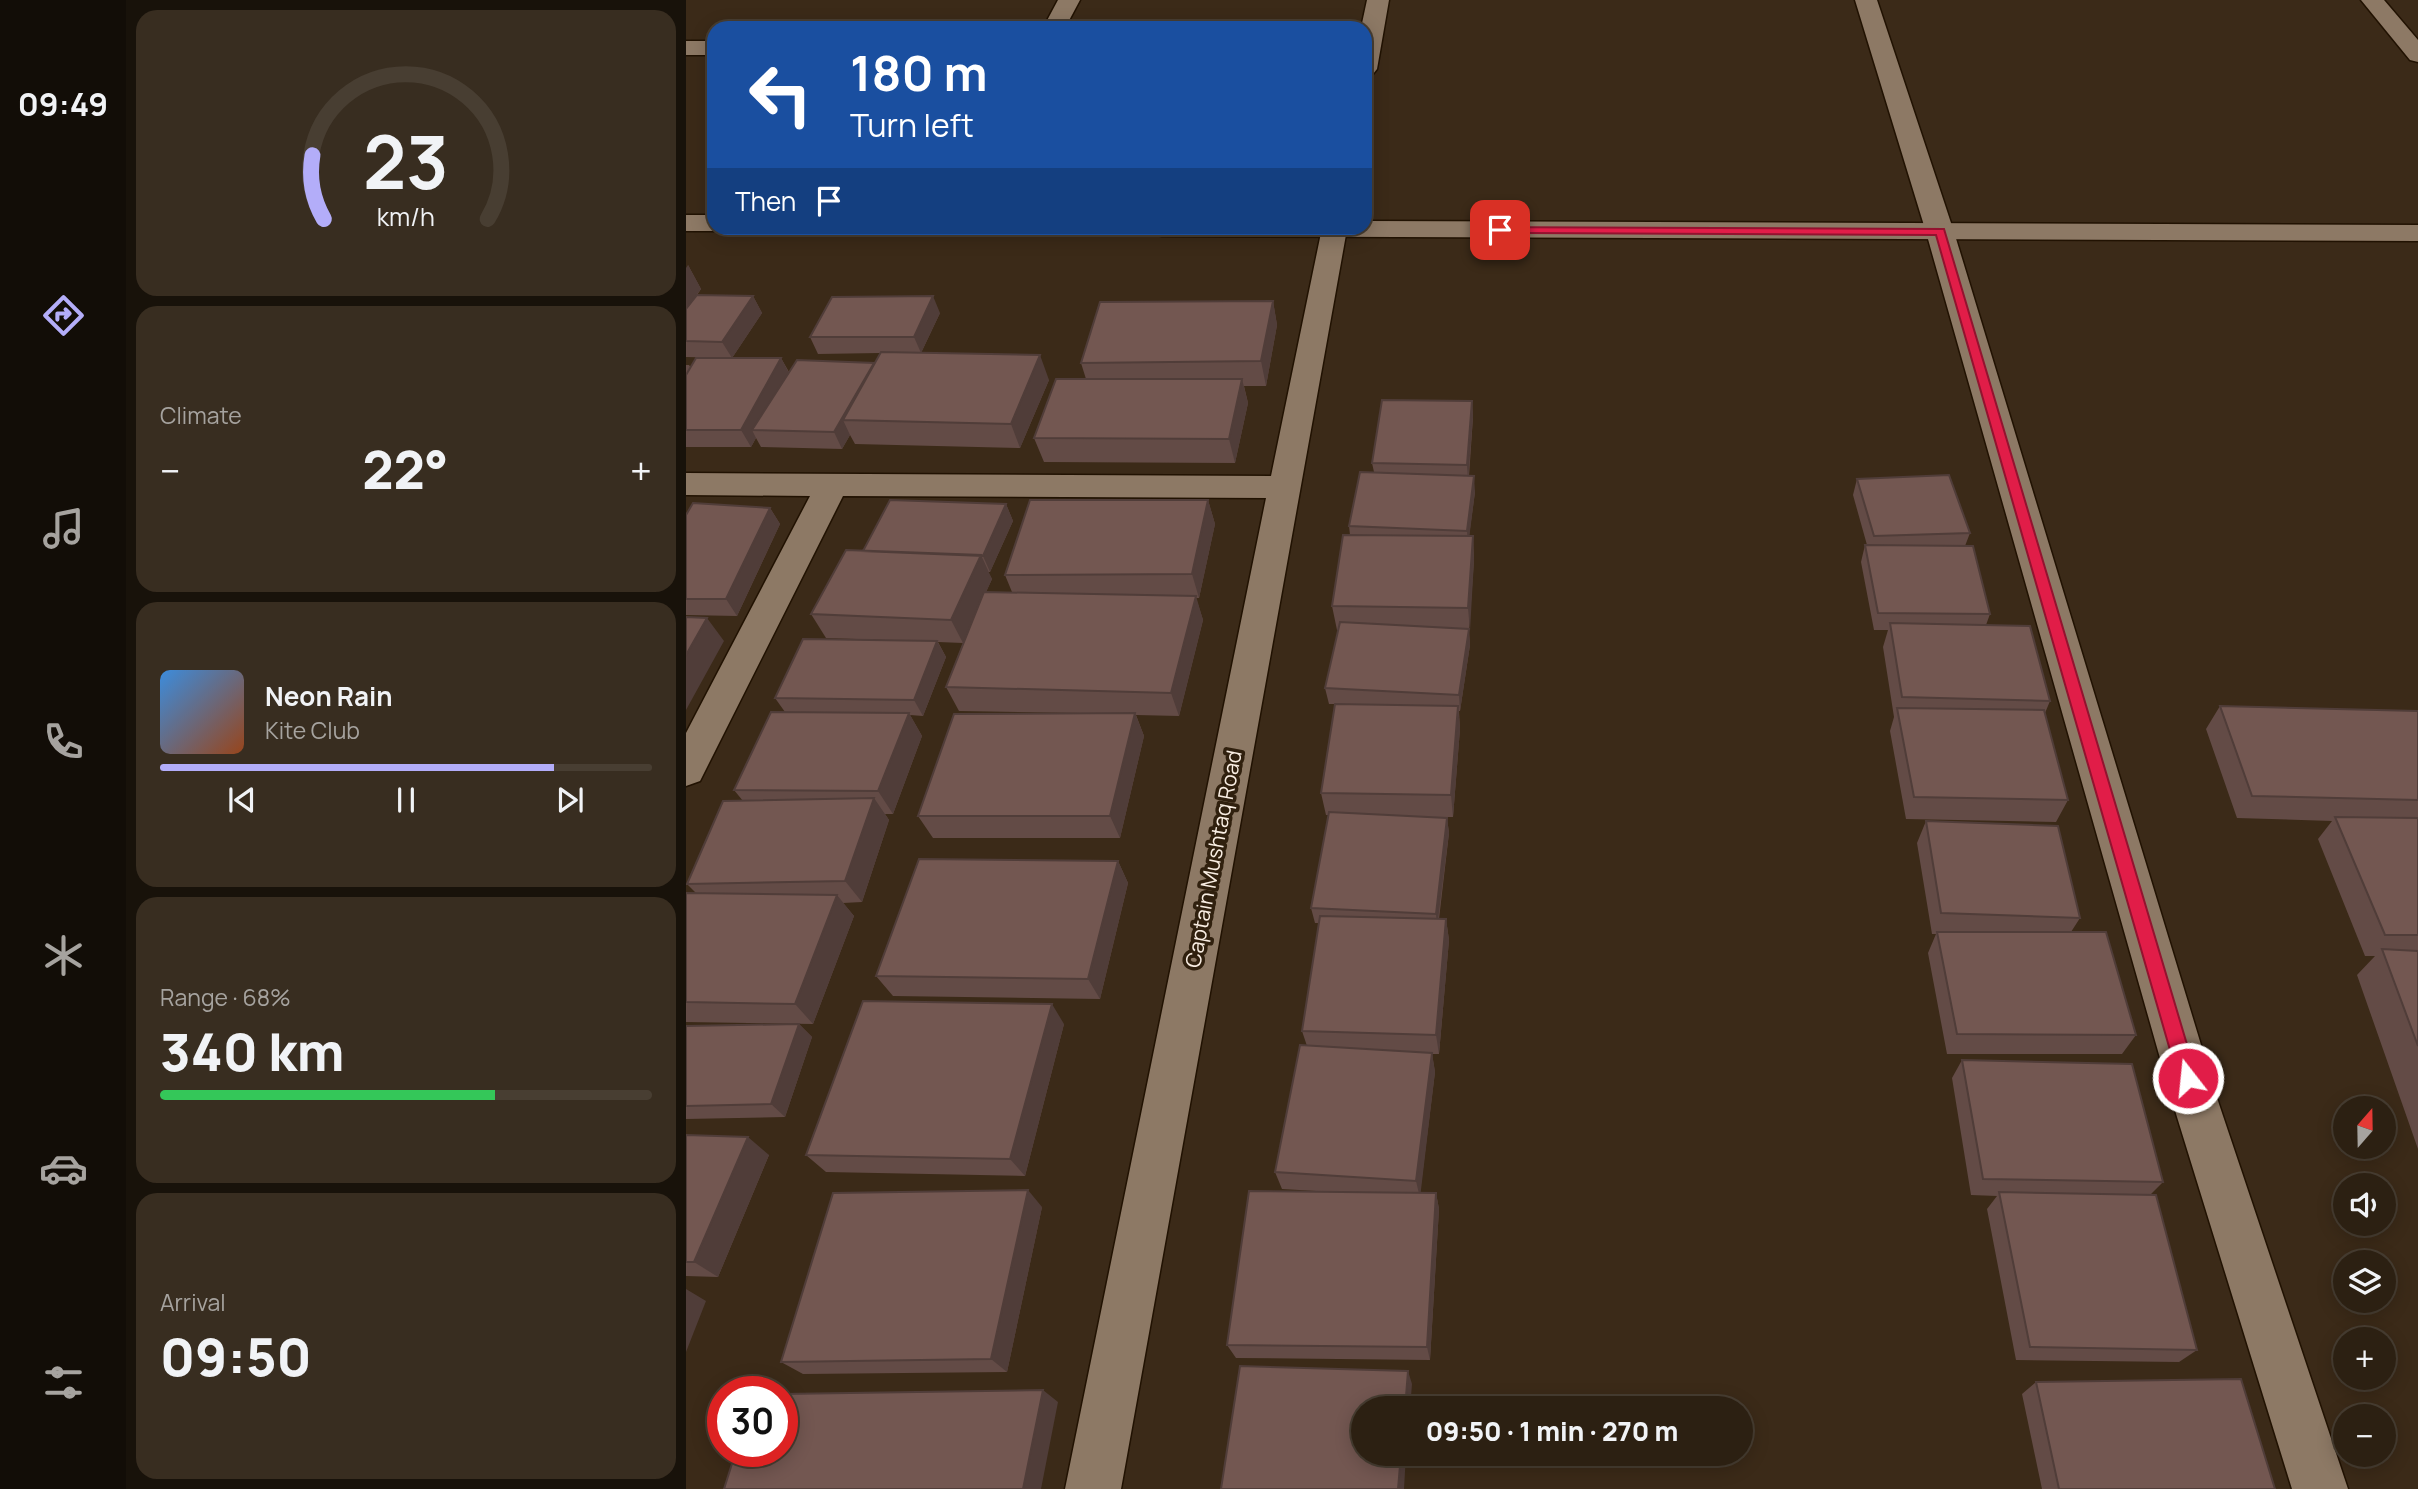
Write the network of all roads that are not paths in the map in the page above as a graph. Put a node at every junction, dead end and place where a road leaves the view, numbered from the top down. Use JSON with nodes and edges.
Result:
{"nodes":[{"id":1,"x":1069,"y":0,"type":"edge"},
{"id":2,"x":1378,"y":0,"type":"edge"},
{"id":3,"x":1866,"y":0,"type":"edge"},
{"id":4,"x":2372,"y":0,"type":"edge"},
{"id":5,"x":1058,"y":21,"type":"edge"},
{"id":6,"x":1372,"y":32,"type":"edge"},
{"id":7,"x":686,"y":48,"type":"edge"},
{"id":8,"x":707,"y":48,"type":"edge"},
{"id":9,"x":2418,"y":55,"type":"edge"},
{"id":10,"x":686,"y":223,"type":"edge"},
{"id":11,"x":707,"y":223,"type":"edge"},
{"id":12,"x":1372,"y":228,"type":"edge"},
{"id":13,"x":1940,"y":232,"type":"junction"},
{"id":14,"x":2418,"y":233,"type":"edge"},
{"id":15,"x":1333,"y":235,"type":"edge"},
{"id":16,"x":833,"y":483,"type":"junction"},
{"id":17,"x":686,"y":485,"type":"edge"},
{"id":18,"x":1285,"y":487,"type":"junction"},
{"id":19,"x":686,"y":769,"type":"edge"},
{"id":20,"x":1093,"y":1489,"type":"edge"},
{"id":21,"x":2320,"y":1489,"type":"edge"}],
"edges":[{"from":1,"to":5,"type":"street"},
{"from":2,"to":6,"type":"street"},
{"from":3,"to":13,"type":"street"},
{"from":4,"to":9,"type":"street"},
{"from":7,"to":8,"type":"street"},
{"from":10,"to":11,"type":"street"},
{"from":12,"to":13,"type":"street"},
{"from":13,"to":14,"type":"street"},
{"from":13,"to":21,"type":"street"},
{"from":15,"to":18,"type":"street","name":"Captain Mushtaq Road"},
{"from":16,"to":17,"type":"street"},
{"from":16,"to":18,"type":"street"},
{"from":16,"to":19,"type":"street"},
{"from":18,"to":20,"type":"street","name":"Captain Mushtaq Road"}]}
